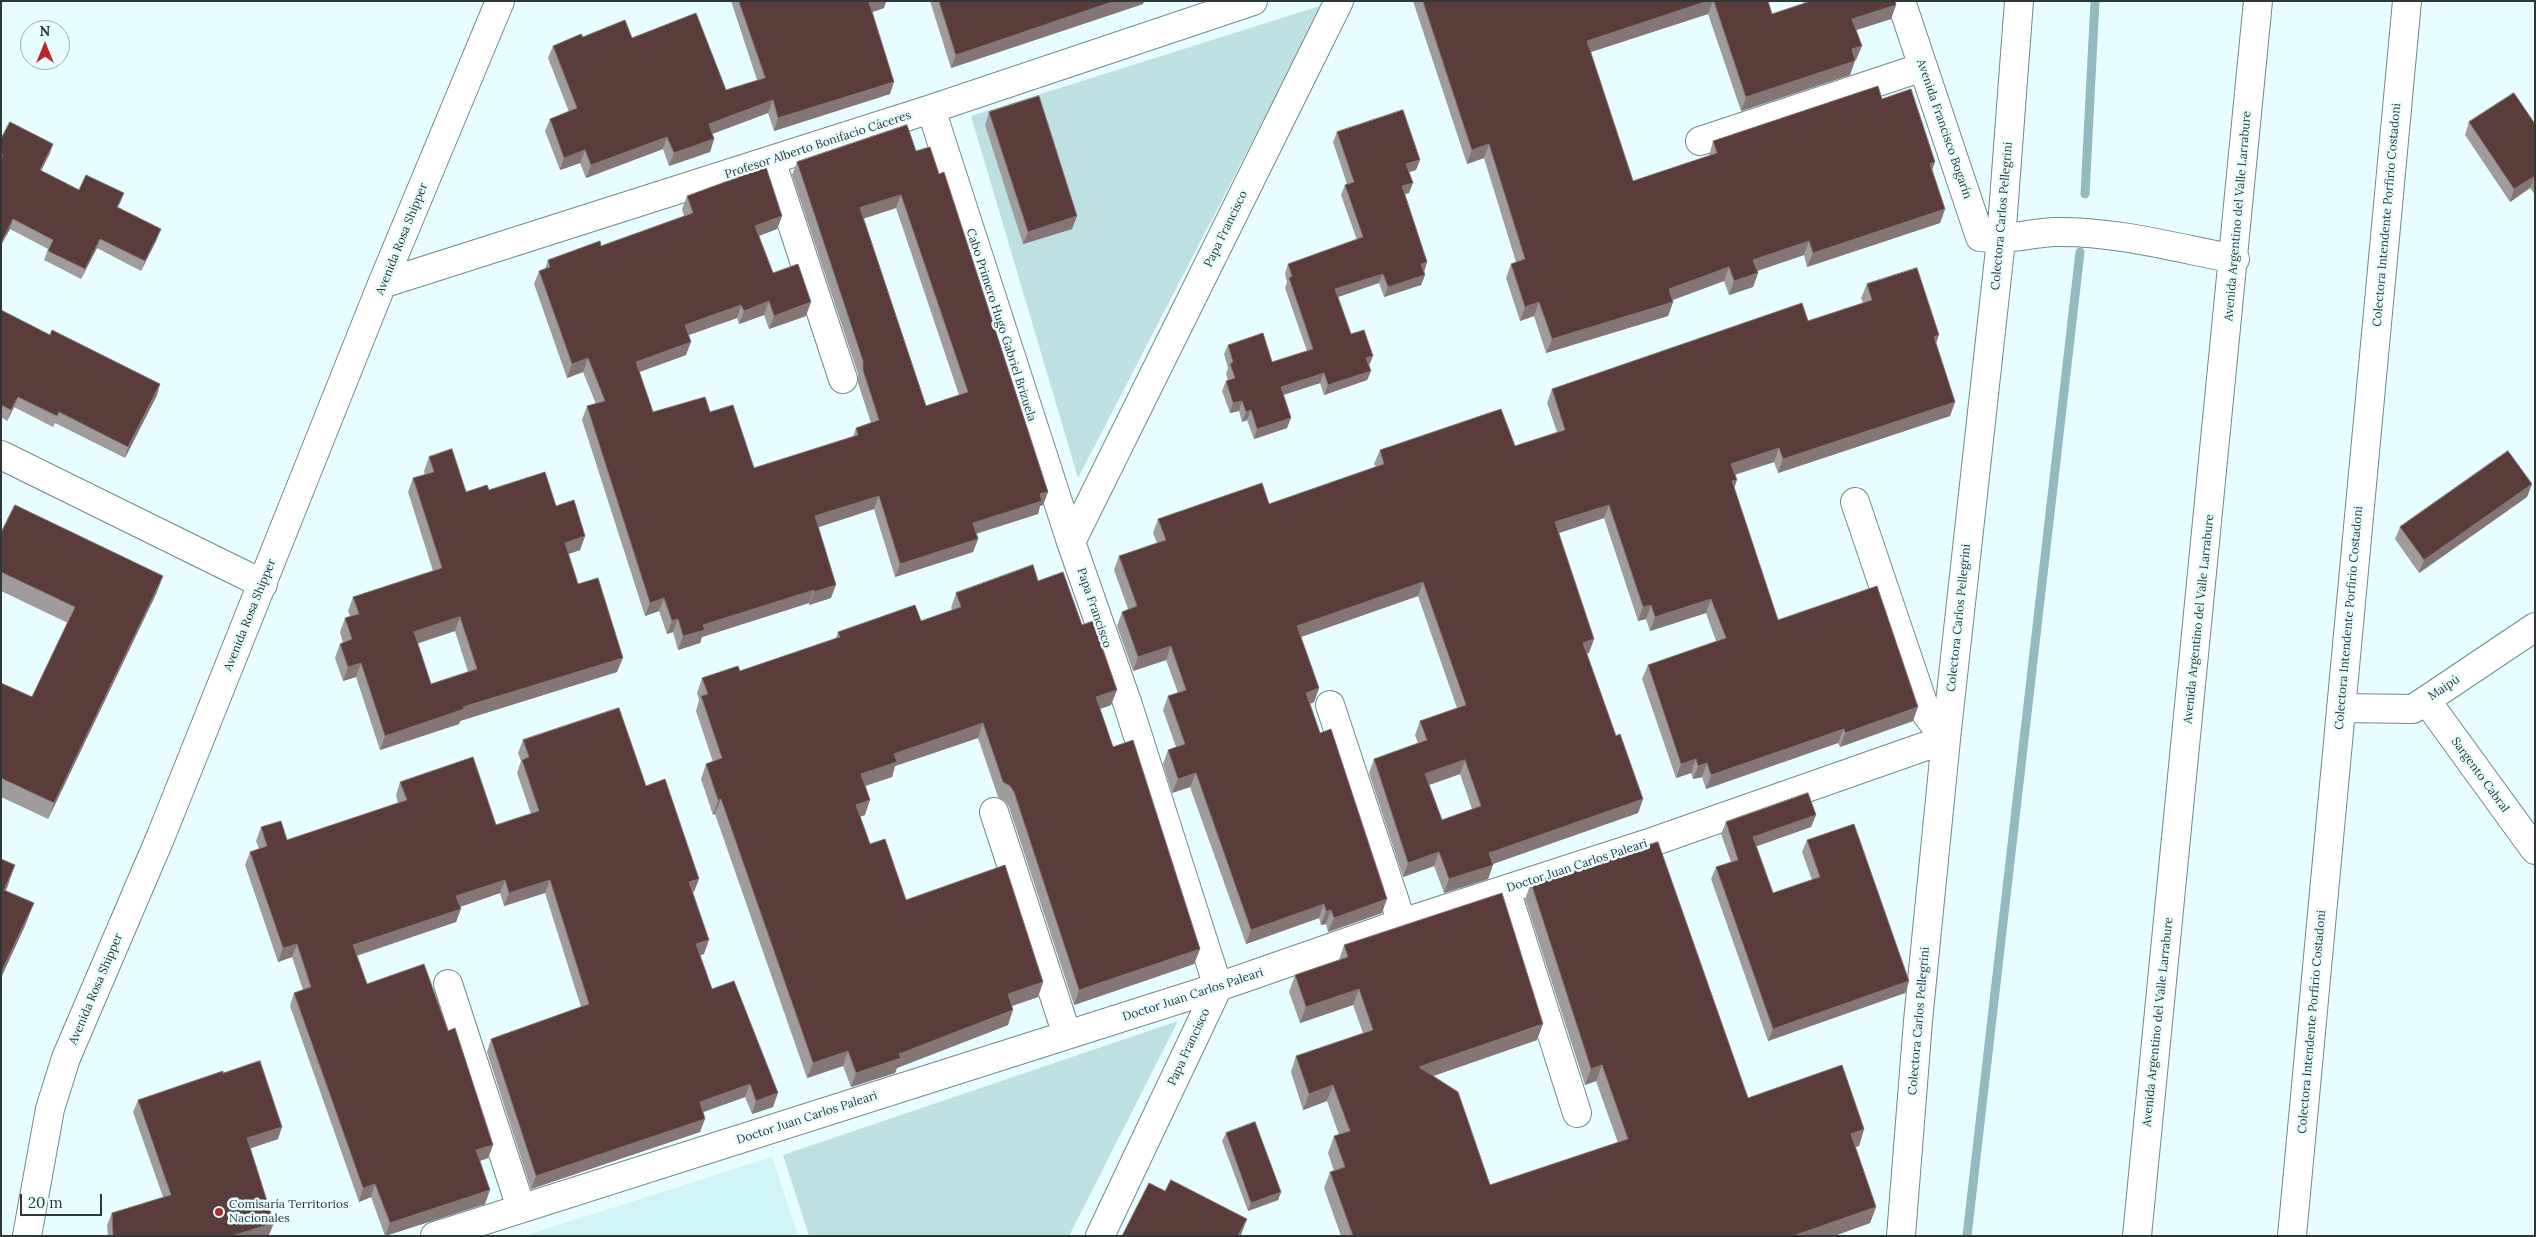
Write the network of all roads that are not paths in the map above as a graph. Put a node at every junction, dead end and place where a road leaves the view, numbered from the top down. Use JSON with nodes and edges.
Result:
{"nodes":[{"id":1,"x":500,"y":1,"type":"edge"},
{"id":2,"x":1253,"y":1,"type":"edge"},
{"id":3,"x":1339,"y":1,"type":"edge"},
{"id":4,"x":1901,"y":1,"type":"edge"},
{"id":5,"x":2020,"y":1,"type":"edge"},
{"id":6,"x":2258,"y":1,"type":"edge"},
{"id":7,"x":2407,"y":1,"type":"edge"},
{"id":8,"x":1923,"y":67,"type":"junction"},
{"id":9,"x":931,"y":108,"type":"junction"},
{"id":10,"x":1700,"y":141,"type":"dead end"},
{"id":11,"x":771,"y":160,"type":"junction"},
{"id":12,"x":2001,"y":240,"type":"junction"},
{"id":13,"x":2235,"y":259,"type":"junction"},
{"id":14,"x":382,"y":284,"type":"junction"},
{"id":15,"x":843,"y":379,"type":"dead end"},
{"id":16,"x":1,"y":455,"type":"edge"},
{"id":17,"x":1855,"y":502,"type":"dead end"},
{"id":18,"x":1071,"y":542,"type":"junction"},
{"id":19,"x":263,"y":584,"type":"junction"},
{"id":20,"x":2535,"y":627,"type":"edge"},
{"id":21,"x":2426,"y":700,"type":"junction"},
{"id":22,"x":1330,"y":705,"type":"dead end"},
{"id":23,"x":2340,"y":708,"type":"junction"},
{"id":24,"x":1946,"y":739,"type":"junction"},
{"id":25,"x":994,"y":812,"type":"dead end"},
{"id":26,"x":2535,"y":850,"type":"edge"},
{"id":27,"x":1506,"y":890,"type":"junction"},
{"id":28,"x":1402,"y":923,"type":"junction"},
{"id":29,"x":448,"y":984,"type":"dead end"},
{"id":30,"x":1218,"y":987,"type":"junction"},
{"id":31,"x":1067,"y":1035,"type":"junction"},
{"id":32,"x":1577,"y":1113,"type":"dead end"},
{"id":33,"x":521,"y":1208,"type":"junction"},
{"id":34,"x":27,"y":1236,"type":"edge"},
{"id":35,"x":434,"y":1236,"type":"edge"},
{"id":36,"x":1100,"y":1236,"type":"edge"},
{"id":37,"x":1901,"y":1236,"type":"edge"},
{"id":38,"x":2137,"y":1236,"type":"edge"},
{"id":39,"x":2292,"y":1236,"type":"edge"}],
"edges":[{"from":1,"to":14,"type":"main road","name":"Avenida Rosa Shipper"},
{"from":2,"to":9,"type":"main road","name":"Profesor Alberto Bonifacio Cáceres"},
{"from":3,"to":18,"type":"main road","name":"Papa Francisco"},
{"from":4,"to":8,"type":"main road","name":"Avenida Francisco Bogarín"},
{"from":5,"to":12,"type":"main road","name":"Colectora Carlos Pellegrini"},
{"from":6,"to":13,"type":"main road","name":"Avenida Argentino del Valle Larrabure"},
{"from":7,"to":23,"type":"main road","name":"Colectora Intendente Porfirio Costadoni"},
{"from":8,"to":10,"type":"main road"},
{"from":8,"to":12,"type":"main road","name":"Avenida Francisco Bogarín"},
{"from":9,"to":11,"type":"main road","name":"Profesor Alberto Bonifacio Cáceres"},
{"from":9,"to":18,"type":"main road","name":"Cabo Primero Hugo Gabriel Brizuela"},
{"from":11,"to":14,"type":"main road","name":"Profesor Alberto Bonifacio Cáceres"},
{"from":11,"to":15,"type":"main road"},
{"from":12,"to":13,"type":"main road"},
{"from":12,"to":24,"type":"main road","name":"Colectora Carlos Pellegrini"},
{"from":13,"to":38,"type":"main road","name":"Avenida Argentino del Valle Larrabure"},
{"from":14,"to":19,"type":"main road","name":"Avenida Rosa Shipper"},
{"from":16,"to":19,"type":"main road"},
{"from":17,"to":24,"type":"main road"},
{"from":18,"to":30,"type":"main road","name":"Papa Francisco"},
{"from":19,"to":34,"type":"main road","name":"Avenida Rosa Shipper"},
{"from":20,"to":21,"type":"main road","name":"Maipú"},
{"from":21,"to":23,"type":"main road","name":"Maipú"},
{"from":21,"to":26,"type":"main road","name":"Sargento Cabral"},
{"from":22,"to":28,"type":"main road"},
{"from":23,"to":39,"type":"main road","name":"Colectora Intendente Porfirio Costadoni"},
{"from":24,"to":27,"type":"main road","name":"Doctor Juan Carlos Paleari"},
{"from":24,"to":37,"type":"main road","name":"Colectora Carlos Pellegrini"},
{"from":25,"to":31,"type":"main road"},
{"from":27,"to":28,"type":"main road","name":"Doctor Juan Carlos Paleari"},
{"from":27,"to":32,"type":"main road"},
{"from":28,"to":30,"type":"main road","name":"Doctor Juan Carlos Paleari"},
{"from":29,"to":33,"type":"main road"},
{"from":30,"to":31,"type":"main road","name":"Doctor Juan Carlos Paleari"},
{"from":30,"to":36,"type":"main road","name":"Papa Francisco"},
{"from":31,"to":33,"type":"main road","name":"Doctor Juan Carlos Paleari"},
{"from":33,"to":35,"type":"main road","name":"Doctor Juan Carlos Paleari"}]}
